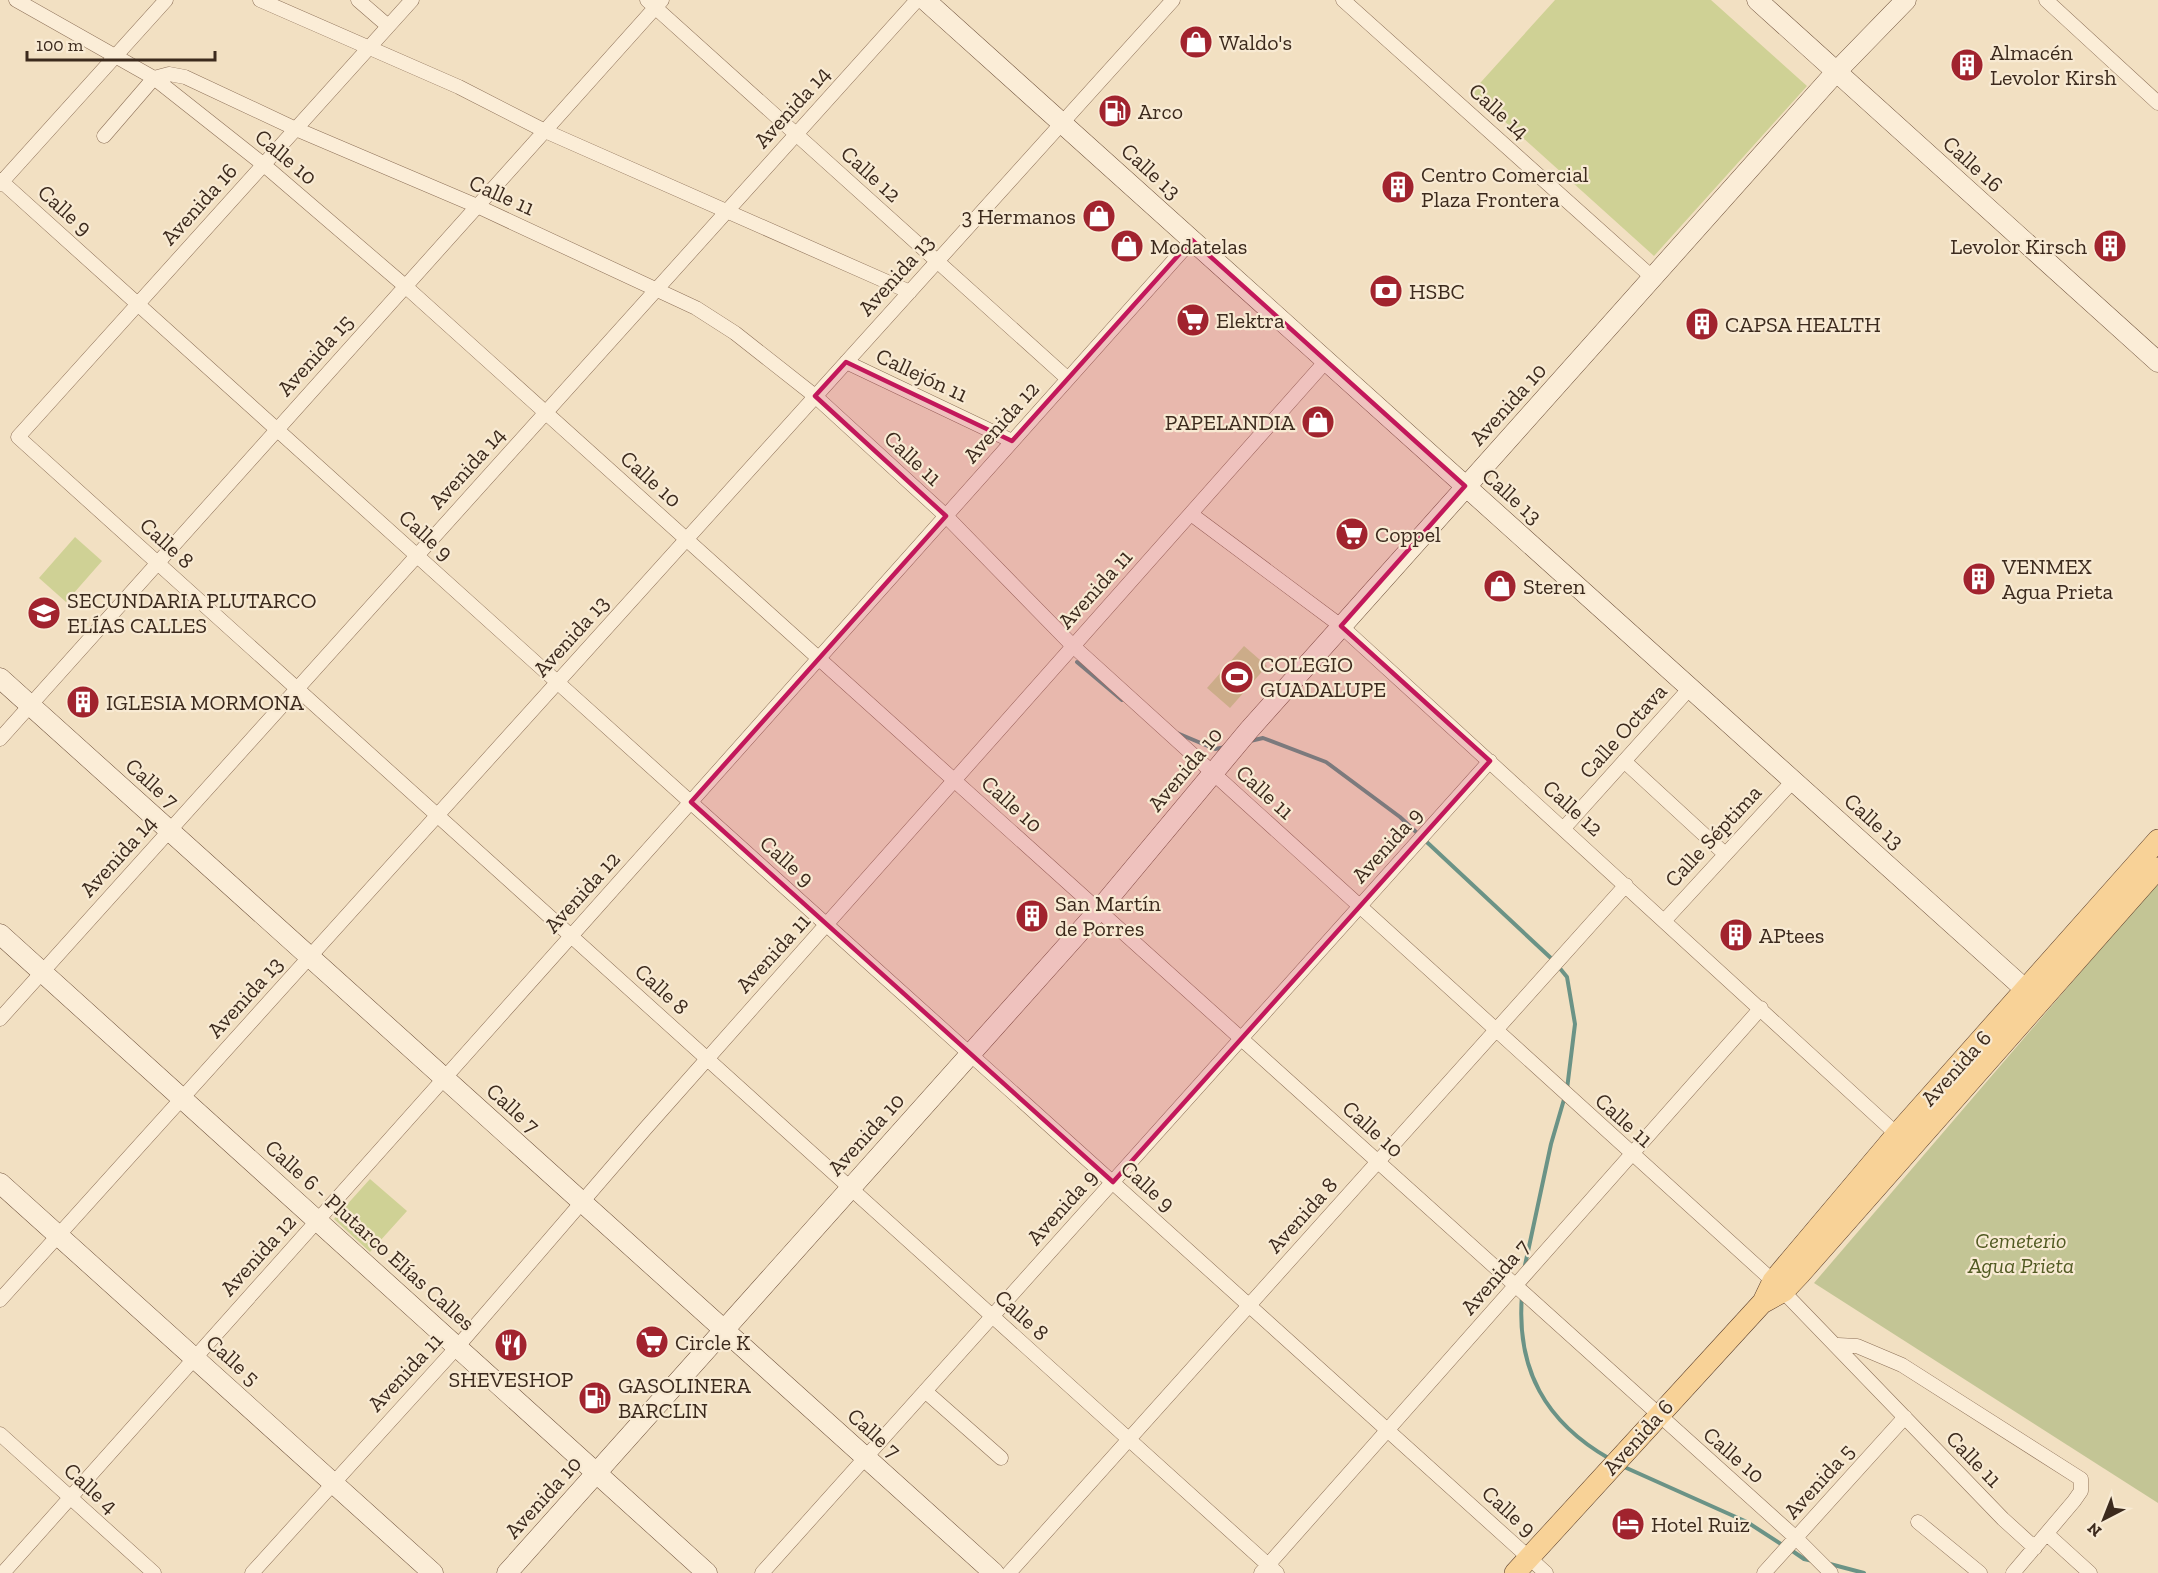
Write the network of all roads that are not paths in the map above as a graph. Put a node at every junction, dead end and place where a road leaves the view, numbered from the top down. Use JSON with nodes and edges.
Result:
{"nodes":[{"id":1,"x":16,"y":0,"type":"edge"},
{"id":2,"x":166,"y":0,"type":"edge"},
{"id":3,"x":260,"y":0,"type":"edge"},
{"id":4,"x":358,"y":0,"type":"edge"},
{"id":5,"x":412,"y":0,"type":"edge"},
{"id":6,"x":917,"y":0,"type":"edge"},
{"id":7,"x":925,"y":0,"type":"edge"},
{"id":8,"x":1173,"y":0,"type":"edge"},
{"id":9,"x":1343,"y":0,"type":"edge"},
{"id":10,"x":1757,"y":0,"type":"edge"},
{"id":11,"x":1906,"y":0,"type":"edge"},
{"id":12,"x":2046,"y":0,"type":"edge"},
{"id":13,"x":655,"y":3,"type":"edge"},
{"id":14,"x":388,"y":26,"type":"junction"},
{"id":15,"x":369,"y":48,"type":"junction"},
{"id":16,"x":116,"y":55,"type":"junction"},
{"id":17,"x":1836,"y":72,"type":"junction"},
{"id":18,"x":154,"y":78,"type":"junction"},
{"id":19,"x":210,"y":87,"type":"junction"},
{"id":20,"x":2158,"y":103,"type":"edge"},
{"id":21,"x":196,"y":111,"type":"junction"},
{"id":22,"x":1061,"y":123,"type":"junction"},
{"id":23,"x":296,"y":129,"type":"junction"},
{"id":24,"x":545,"y":131,"type":"junction"},
{"id":25,"x":796,"y":134,"type":"junction"},
{"id":26,"x":104,"y":136,"type":"dead end"},
{"id":27,"x":264,"y":165,"type":"junction"},
{"id":28,"x":1,"y":182,"type":"edge"},
{"id":29,"x":477,"y":206,"type":"junction"},
{"id":30,"x":729,"y":210,"type":"junction"},
{"id":31,"x":1192,"y":240,"type":"junction"},
{"id":32,"x":937,"y":261,"type":"junction"},
{"id":33,"x":1653,"y":278,"type":"junction"},
{"id":34,"x":405,"y":286,"type":"junction"},
{"id":35,"x":657,"y":289,"type":"junction"},
{"id":36,"x":910,"y":292,"type":"junction"},
{"id":37,"x":138,"y":304,"type":"junction"},
{"id":38,"x":1326,"y":361,"type":"junction"},
{"id":39,"x":846,"y":362,"type":"junction"},
{"id":40,"x":2158,"y":362,"type":"edge"},
{"id":41,"x":1068,"y":379,"type":"junction"},
{"id":42,"x":815,"y":396,"type":"junction"},
{"id":43,"x":546,"y":413,"type":"junction"},
{"id":44,"x":277,"y":429,"type":"junction"},
{"id":45,"x":18,"y":437,"type":"joint"},
{"id":46,"x":1012,"y":441,"type":"junction"},
{"id":47,"x":1465,"y":486,"type":"junction"},
{"id":48,"x":1191,"y":514,"type":"junction"},
{"id":49,"x":946,"y":516,"type":"junction"},
{"id":50,"x":686,"y":539,"type":"junction"},
{"id":51,"x":416,"y":555,"type":"junction"},
{"id":52,"x":158,"y":563,"type":"junction"},
{"id":53,"x":1341,"y":626,"type":"junction"},
{"id":54,"x":1073,"y":646,"type":"junction"},
{"id":55,"x":819,"y":658,"type":"junction"},
{"id":56,"x":0,"y":678,"type":"edge"},
{"id":57,"x":557,"y":682,"type":"junction"},
{"id":58,"x":297,"y":688,"type":"junction"},
{"id":59,"x":1690,"y":688,"type":"junction"},
{"id":60,"x":30,"y":705,"type":"junction"},
{"id":61,"x":0,"y":739,"type":"edge"},
{"id":62,"x":1490,"y":761,"type":"junction"},
{"id":63,"x":1624,"y":761,"type":"junction"},
{"id":64,"x":1218,"y":766,"type":"junction"},
{"id":65,"x":954,"y":780,"type":"junction"},
{"id":66,"x":1793,"y":781,"type":"junction"},
{"id":67,"x":691,"y":802,"type":"junction"},
{"id":68,"x":437,"y":815,"type":"junction"},
{"id":69,"x":1564,"y":828,"type":"junction"},
{"id":70,"x":169,"y":831,"type":"junction"},
{"id":71,"x":2158,"y":840,"type":"edge"},
{"id":72,"x":1725,"y":854,"type":"junction"},
{"id":73,"x":2158,"y":868,"type":"edge"},
{"id":74,"x":1626,"y":885,"type":"junction"},
{"id":75,"x":1360,"y":906,"type":"junction"},
{"id":76,"x":1099,"y":910,"type":"junction"},
{"id":77,"x":1665,"y":920,"type":"junction"},
{"id":78,"x":826,"y":924,"type":"junction"},
{"id":79,"x":0,"y":934,"type":"edge"},
{"id":80,"x":571,"y":936,"type":"junction"},
{"id":81,"x":309,"y":957,"type":"junction"},
{"id":82,"x":42,"y":973,"type":"junction"},
{"id":83,"x":2033,"y":997,"type":"junction"},
{"id":84,"x":1761,"y":1008,"type":"junction"},
{"id":85,"x":0,"y":1019,"type":"edge"},
{"id":86,"x":1495,"y":1031,"type":"junction"},
{"id":87,"x":1241,"y":1039,"type":"junction"},
{"id":88,"x":970,"y":1054,"type":"junction"},
{"id":89,"x":707,"y":1059,"type":"junction"},
{"id":90,"x":444,"y":1078,"type":"junction"},
{"id":91,"x":182,"y":1098,"type":"junction"},
{"id":92,"x":1905,"y":1141,"type":"junction"},
{"id":93,"x":1631,"y":1155,"type":"junction"},
{"id":94,"x":1378,"y":1162,"type":"junction"},
{"id":95,"x":1113,"y":1182,"type":"junction"},
{"id":96,"x":0,"y":1183,"type":"edge"},
{"id":97,"x":850,"y":1188,"type":"junction"},
{"id":98,"x":581,"y":1202,"type":"junction"},
{"id":99,"x":317,"y":1221,"type":"junction"},
{"id":100,"x":58,"y":1235,"type":"junction"},
{"id":101,"x":1516,"y":1286,"type":"junction"},
{"id":102,"x":1778,"y":1286,"type":"junction"},
{"id":103,"x":0,"y":1300,"type":"edge"},
{"id":104,"x":1249,"y":1305,"type":"junction"},
{"id":105,"x":993,"y":1316,"type":"junction"},
{"id":106,"x":724,"y":1330,"type":"junction"},
{"id":107,"x":1838,"y":1345,"type":"junction"},
{"id":108,"x":458,"y":1346,"type":"junction"},
{"id":109,"x":195,"y":1358,"type":"junction"},
{"id":110,"x":925,"y":1391,"type":"junction"},
{"id":111,"x":1657,"y":1416,"type":"junction"},
{"id":112,"x":1905,"y":1417,"type":"junction"},
{"id":113,"x":1388,"y":1430,"type":"junction"},
{"id":114,"x":0,"y":1434,"type":"edge"},
{"id":115,"x":1129,"y":1439,"type":"junction"},
{"id":116,"x":866,"y":1458,"type":"junction"},
{"id":117,"x":1001,"y":1458,"type":"dead end"},
{"id":118,"x":597,"y":1472,"type":"junction"},
{"id":119,"x":332,"y":1482,"type":"junction"},
{"id":120,"x":70,"y":1498,"type":"junction"},
{"id":121,"x":1918,"y":1522,"type":"dead end"},
{"id":122,"x":2047,"y":1534,"type":"junction"},
{"id":123,"x":1796,"y":1538,"type":"junction"},
{"id":124,"x":2035,"y":1548,"type":"junction"},
{"id":125,"x":1529,"y":1557,"type":"junction"},
{"id":126,"x":3,"y":1569,"type":"edge"},
{"id":127,"x":1269,"y":1570,"type":"edge"},
{"id":128,"x":154,"y":1573,"type":"edge"},
{"id":129,"x":252,"y":1573,"type":"edge"},
{"id":130,"x":433,"y":1573,"type":"edge"},
{"id":131,"x":507,"y":1573,"type":"edge"},
{"id":132,"x":707,"y":1573,"type":"edge"},
{"id":133,"x":762,"y":1573,"type":"edge"},
{"id":134,"x":994,"y":1573,"type":"edge"},
{"id":135,"x":1009,"y":1573,"type":"edge"},
{"id":136,"x":1515,"y":1573,"type":"edge"},
{"id":137,"x":1546,"y":1573,"type":"edge"},
{"id":138,"x":1764,"y":1573,"type":"edge"},
{"id":139,"x":1831,"y":1573,"type":"edge"},
{"id":140,"x":1980,"y":1573,"type":"edge"},
{"id":141,"x":2013,"y":1573,"type":"edge"},
{"id":142,"x":2090,"y":1573,"type":"edge"}],
"edges":[{"from":1,"to":16,"type":"street","name":"Calle 10"},
{"from":2,"to":16,"type":"street"},
{"from":3,"to":15,"type":"street"},
{"from":4,"to":14,"type":"street"},
{"from":5,"to":14,"type":"street","name":"Avenida 16"},
{"from":6,"to":25,"type":"street","name":"Avenida 14"},
{"from":7,"to":22,"type":"street","name":"Calle 13"},
{"from":8,"to":22,"type":"street","name":"Avenida 13"},
{"from":9,"to":33,"type":"street","name":"Calle 14"},
{"from":10,"to":17,"type":"street","name":"Calle 16"},
{"from":11,"to":17,"type":"street","name":"Avenida 10"},
{"from":12,"to":20,"type":"street"},
{"from":13,"to":24,"type":"street","name":"Avenida 15"},
{"from":13,"to":25,"type":"street","name":"Calle 12"},
{"from":14,"to":15,"type":"street","name":"Avenida 16"},
{"from":15,"to":23,"type":"street","name":"Avenida 16"},
{"from":15,"to":24,"type":"street"},
{"from":16,"to":18,"type":"street","name":"Calle 10"},
{"from":16,"to":28,"type":"street"},
{"from":17,"to":33,"type":"street","name":"Avenida 10"},
{"from":17,"to":40,"type":"street","name":"Calle 16"},
{"from":18,"to":19,"type":"street","name":"Calle 10"},
{"from":18,"to":21,"type":"street","name":"Calle 10"},
{"from":18,"to":26,"type":"street"},
{"from":19,"to":21,"type":"street"},
{"from":19,"to":23,"type":"street","name":"Calle 10"},
{"from":21,"to":27,"type":"street","name":"Calle 10"},
{"from":22,"to":31,"type":"street","name":"Calle 13"},
{"from":22,"to":32,"type":"street","name":"Avenida 13"},
{"from":23,"to":27,"type":"street","name":"Avenida 16"},
{"from":23,"to":29,"type":"street","name":"Calle 11"},
{"from":24,"to":29,"type":"street","name":"Avenida 15"},
{"from":24,"to":30,"type":"street"},
{"from":25,"to":30,"type":"street","name":"Avenida 14"},
{"from":25,"to":32,"type":"street","name":"Calle 12"},
{"from":27,"to":34,"type":"street","name":"Calle 10"},
{"from":27,"to":37,"type":"street","name":"Avenida 16"},
{"from":28,"to":37,"type":"street","name":"Calle 9"},
{"from":29,"to":34,"type":"street","name":"Avenida 15"},
{"from":29,"to":35,"type":"street","name":"Calle 11"},
{"from":30,"to":35,"type":"street","name":"Avenida 14"},
{"from":30,"to":36,"type":"street"},
{"from":31,"to":38,"type":"street","name":"Calle 13"},
{"from":31,"to":41,"type":"street","name":"Avenida 12"},
{"from":32,"to":36,"type":"street","name":"Avenida 13"},
{"from":32,"to":41,"type":"street","name":"Calle 12"},
{"from":33,"to":47,"type":"street","name":"Avenida 10"},
{"from":34,"to":43,"type":"street","name":"Calle 10"},
{"from":34,"to":44,"type":"street","name":"Avenida 15"},
{"from":35,"to":42,"type":"street","name":"Calle 11"},
{"from":35,"to":43,"type":"street","name":"Avenida 14"},
{"from":36,"to":39,"type":"street","name":"Avenida 13"},
{"from":37,"to":44,"type":"street","name":"Calle 9"},
{"from":37,"to":45,"type":"street","name":"Avenida 16"},
{"from":38,"to":47,"type":"street","name":"Calle 13"},
{"from":38,"to":48,"type":"street","name":"Avenida 11"},
{"from":39,"to":42,"type":"street","name":"Avenida 13"},
{"from":39,"to":46,"type":"street","name":"Callejón 11"},
{"from":41,"to":46,"type":"street","name":"Avenida 12"},
{"from":42,"to":49,"type":"street","name":"Calle 11"},
{"from":42,"to":50,"type":"street","name":"Avenida 13"},
{"from":43,"to":50,"type":"street","name":"Calle 10"},
{"from":43,"to":51,"type":"street","name":"Avenida 14"},
{"from":44,"to":51,"type":"street","name":"Calle 9"},
{"from":44,"to":52,"type":"street","name":"Avenida 15"},
{"from":45,"to":52,"type":"street","name":"Calle 8"},
{"from":46,"to":49,"type":"street","name":"Avenida 12"},
{"from":47,"to":53,"type":"street","name":"Avenida 10"},
{"from":47,"to":59,"type":"street","name":"Calle 13"},
{"from":48,"to":53,"type":"street","name":"Calle 12"},
{"from":48,"to":54,"type":"street","name":"Avenida 11"},
{"from":49,"to":54,"type":"street","name":"Calle 11"},
{"from":49,"to":55,"type":"street","name":"Avenida 12"},
{"from":50,"to":55,"type":"street","name":"Calle 10"},
{"from":50,"to":57,"type":"street","name":"Avenida 13"},
{"from":51,"to":57,"type":"street","name":"Calle 9"},
{"from":51,"to":58,"type":"street","name":"Avenida 14"},
{"from":52,"to":58,"type":"street","name":"Calle 8"},
{"from":52,"to":60,"type":"street","name":"Avenida 15"},
{"from":53,"to":62,"type":"street","name":"Calle 12"},
{"from":53,"to":64,"type":"street","name":"Avenida 10"},
{"from":54,"to":64,"type":"street","name":"Calle 11"},
{"from":54,"to":65,"type":"street","name":"Avenida 11"},
{"from":55,"to":65,"type":"street","name":"Calle 10"},
{"from":55,"to":67,"type":"street","name":"Avenida 12"},
{"from":56,"to":60,"type":"street","name":"Calle 7"},
{"from":57,"to":67,"type":"street","name":"Calle 9"},
{"from":57,"to":68,"type":"street","name":"Avenida 13"},
{"from":58,"to":68,"type":"street","name":"Calle 8"},
{"from":58,"to":70,"type":"street","name":"Avenida 14"},
{"from":59,"to":63,"type":"street","name":"Calle Octava"},
{"from":59,"to":66,"type":"street","name":"Calle 13"},
{"from":60,"to":61,"type":"street","name":"Avenida 15"},
{"from":60,"to":70,"type":"street","name":"Calle 7"},
{"from":62,"to":69,"type":"street","name":"Calle 12"},
{"from":62,"to":75,"type":"street","name":"Avenida 9"},
{"from":63,"to":69,"type":"street","name":"Calle Octava"},
{"from":63,"to":72,"type":"street"},
{"from":64,"to":75,"type":"street","name":"Calle 11"},
{"from":64,"to":76,"type":"street","name":"Avenida 10"},
{"from":65,"to":76,"type":"street","name":"Calle 10"},
{"from":65,"to":78,"type":"street","name":"Avenida 11"},
{"from":66,"to":72,"type":"street","name":"Calle Séptima"},
{"from":66,"to":83,"type":"street","name":"Calle 13"},
{"from":67,"to":78,"type":"street","name":"Calle 9"},
{"from":67,"to":80,"type":"street","name":"Avenida 12"},
{"from":68,"to":80,"type":"street","name":"Calle 8"},
{"from":68,"to":81,"type":"street","name":"Avenida 13"},
{"from":69,"to":74,"type":"street","name":"Calle 12"},
{"from":70,"to":81,"type":"street","name":"Calle 7"},
{"from":70,"to":82,"type":"street","name":"Avenida 14"},
{"from":71,"to":83,"type":"main road","name":"Avenida 6"},
{"from":72,"to":77,"type":"street","name":"Calle Séptima"},
{"from":73,"to":83,"type":"main road","name":"Avenida 6"},
{"from":74,"to":77,"type":"street","name":"Calle 12"},
{"from":74,"to":86,"type":"street","name":"Avenida 8"},
{"from":75,"to":86,"type":"street","name":"Calle 11"},
{"from":75,"to":87,"type":"street","name":"Avenida 9"},
{"from":76,"to":87,"type":"street","name":"Calle 10"},
{"from":76,"to":88,"type":"street","name":"Avenida 10"},
{"from":77,"to":84,"type":"street","name":"Calle 12"},
{"from":78,"to":88,"type":"street","name":"Calle 9"},
{"from":78,"to":89,"type":"street","name":"Avenida 11"},
{"from":79,"to":82,"type":"street","name":"Calle 6 - Plutarco Elías Calles"},
{"from":80,"to":89,"type":"street","name":"Calle 8"},
{"from":80,"to":90,"type":"street","name":"Avenida 12"},
{"from":81,"to":90,"type":"street","name":"Calle 7"},
{"from":81,"to":91,"type":"street","name":"Avenida 13"},
{"from":82,"to":85,"type":"street","name":"Avenida 14"},
{"from":82,"to":91,"type":"street","name":"Calle 6 - Plutarco Elías Calles"},
{"from":83,"to":92,"type":"main road","name":"Avenida 6"},
{"from":84,"to":92,"type":"street","name":"Calle 12"},
{"from":84,"to":93,"type":"street","name":"Avenida 7"},
{"from":86,"to":93,"type":"street","name":"Calle 11"},
{"from":86,"to":94,"type":"street","name":"Avenida 8"},
{"from":87,"to":94,"type":"street","name":"Calle 10"},
{"from":87,"to":95,"type":"street","name":"Avenida 9"},
{"from":88,"to":95,"type":"street","name":"Calle 9"},
{"from":88,"to":97,"type":"street","name":"Avenida 10"},
{"from":89,"to":97,"type":"street","name":"Calle 8"},
{"from":89,"to":98,"type":"street","name":"Avenida 11"},
{"from":90,"to":98,"type":"street","name":"Calle 7"},
{"from":90,"to":99,"type":"street","name":"Avenida 12"},
{"from":91,"to":99,"type":"street","name":"Calle 6 - Plutarco Elías Calles"},
{"from":91,"to":100,"type":"street","name":"Avenida 13"},
{"from":92,"to":102,"type":"main road","name":"Avenida 6"},
{"from":93,"to":101,"type":"street","name":"Avenida 7"},
{"from":93,"to":102,"type":"street","name":"Calle 11"},
{"from":94,"to":101,"type":"street","name":"Calle 10"},
{"from":94,"to":104,"type":"street","name":"Avenida 8"},
{"from":95,"to":104,"type":"street","name":"Calle 9"},
{"from":95,"to":105,"type":"street","name":"Avenida 9"},
{"from":96,"to":100,"type":"street","name":"Calle 5"},
{"from":97,"to":105,"type":"street","name":"Calle 8"},
{"from":97,"to":106,"type":"street","name":"Avenida 10"},
{"from":98,"to":106,"type":"street","name":"Calle 7"},
{"from":98,"to":108,"type":"street","name":"Avenida 11"},
{"from":99,"to":108,"type":"street","name":"Calle 6 - Plutarco Elías Calles"},
{"from":99,"to":109,"type":"street","name":"Avenida 12"},
{"from":100,"to":103,"type":"street","name":"Avenida 13"},
{"from":100,"to":109,"type":"street","name":"Calle 5"},
{"from":101,"to":111,"type":"street","name":"Calle 10"},
{"from":101,"to":113,"type":"street","name":"Avenida 7"},
{"from":102,"to":107,"type":"street","name":"Calle 11"},
{"from":102,"to":111,"type":"main road","name":"Avenida 6"},
{"from":104,"to":113,"type":"street","name":"Calle 9"},
{"from":104,"to":115,"type":"street","name":"Avenida 8"},
{"from":105,"to":110,"type":"street","name":"Avenida 9"},
{"from":105,"to":115,"type":"street","name":"Calle 8"},
{"from":106,"to":116,"type":"street","name":"Calle 7"},
{"from":106,"to":118,"type":"street","name":"Avenida 10"},
{"from":107,"to":112,"type":"street","name":"Calle 11"},
{"from":107,"to":122,"type":"street"},
{"from":108,"to":118,"type":"street","name":"Calle 6 - Plutarco Elías Calles"},
{"from":108,"to":119,"type":"street","name":"Avenida 11"},
{"from":109,"to":119,"type":"street","name":"Calle 5"},
{"from":109,"to":120,"type":"street","name":"Avenida 12"},
{"from":110,"to":116,"type":"street","name":"Avenida 9"},
{"from":110,"to":117,"type":"street"},
{"from":111,"to":123,"type":"street","name":"Calle 10"},
{"from":111,"to":125,"type":"main road","name":"Avenida 6"},
{"from":112,"to":123,"type":"street","name":"Avenida 5"},
{"from":112,"to":124,"type":"street","name":"Calle 11"},
{"from":113,"to":125,"type":"street","name":"Calle 9"},
{"from":113,"to":127,"type":"street","name":"Avenida 7"},
{"from":114,"to":120,"type":"street","name":"Calle 4"},
{"from":115,"to":127,"type":"street","name":"Calle 8"},
{"from":115,"to":135,"type":"street","name":"Avenida 8"},
{"from":116,"to":133,"type":"street","name":"Avenida 9"},
{"from":116,"to":134,"type":"street","name":"Calle 7"},
{"from":118,"to":131,"type":"street","name":"Avenida 10"},
{"from":118,"to":132,"type":"street","name":"Calle 6 - Plutarco Elías Calles"},
{"from":119,"to":129,"type":"street","name":"Avenida 11"},
{"from":119,"to":130,"type":"street","name":"Calle 5"},
{"from":120,"to":126,"type":"street","name":"Avenida 12"},
{"from":120,"to":128,"type":"street","name":"Calle 4"},
{"from":121,"to":140,"type":"street"},
{"from":122,"to":124,"type":"street"},
{"from":122,"to":142,"type":"street"},
{"from":123,"to":138,"type":"street","name":"Avenida 5"},
{"from":123,"to":139,"type":"street","name":"Calle 10"},
{"from":124,"to":141,"type":"street"},
{"from":125,"to":136,"type":"main road","name":"Avenida 6"},
{"from":125,"to":137,"type":"street","name":"Calle 9"}]}
